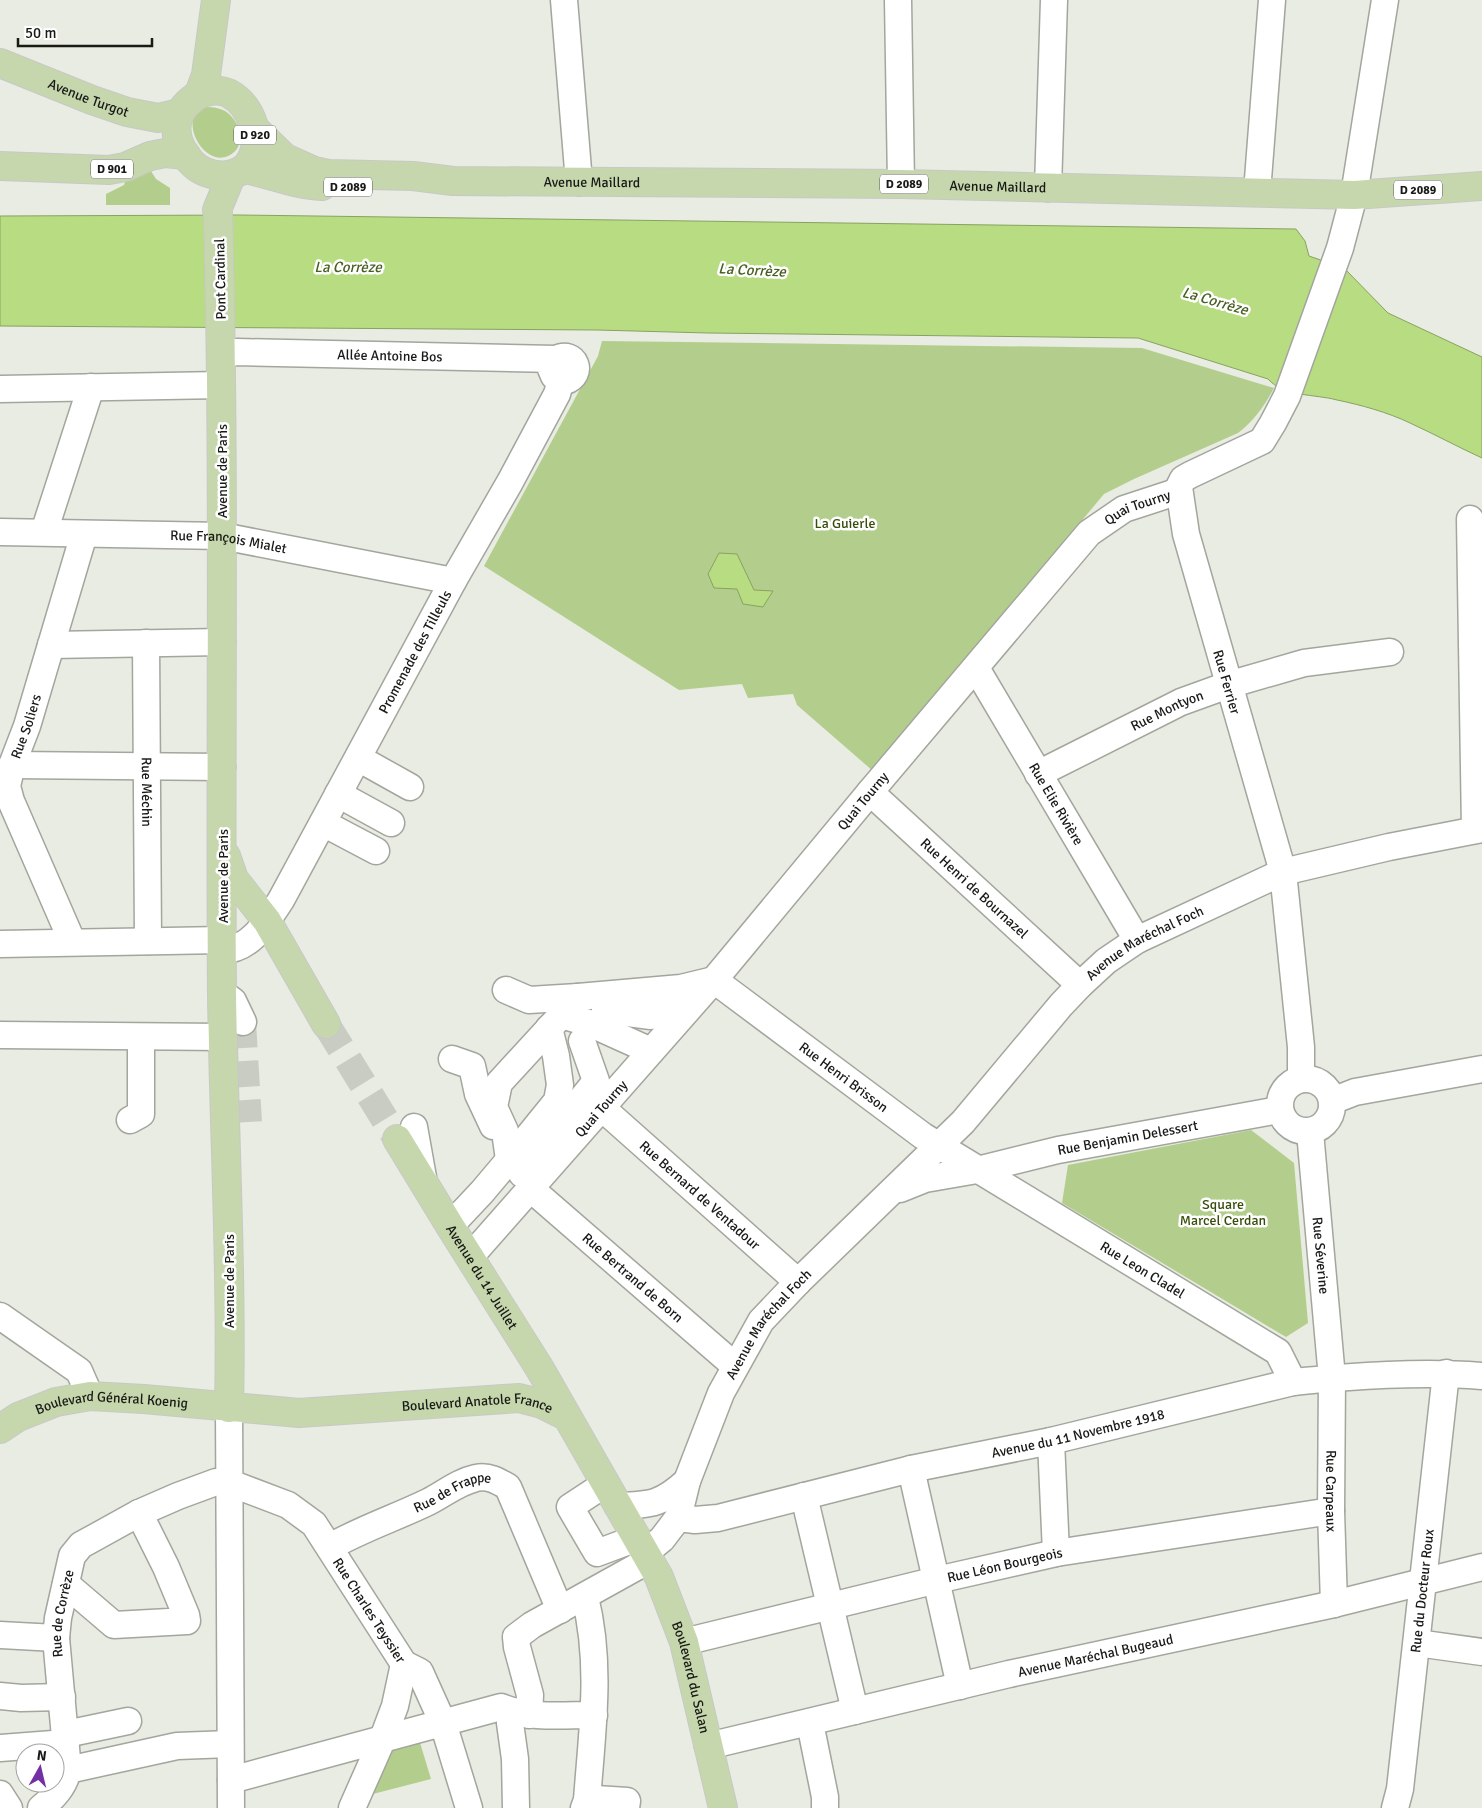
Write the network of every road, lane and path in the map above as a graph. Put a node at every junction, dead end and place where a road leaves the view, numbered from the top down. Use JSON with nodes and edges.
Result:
{"nodes":[{"id":1,"x":217,"y":0,"type":"edge"},
{"id":2,"x":564,"y":0,"type":"edge"},
{"id":3,"x":898,"y":0,"type":"edge"},
{"id":4,"x":1054,"y":0,"type":"edge"},
{"id":5,"x":1272,"y":0,"type":"edge"},
{"id":6,"x":1385,"y":0,"type":"edge"},
{"id":7,"x":0,"y":63,"type":"edge"},
{"id":8,"x":229,"y":93,"type":"junction"},
{"id":9,"x":199,"y":94,"type":"junction"},
{"id":10,"x":179,"y":113,"type":"junction"},
{"id":11,"x":255,"y":129,"type":"junction"},
{"id":12,"x":194,"y":162,"type":"junction"},
{"id":13,"x":0,"y":166,"type":"edge"},
{"id":14,"x":238,"y":172,"type":"junction"},
{"id":15,"x":453,"y":181,"type":"junction"},
{"id":16,"x":579,"y":182,"type":"junction"},
{"id":17,"x":901,"y":184,"type":"junction"},
{"id":18,"x":1482,"y":186,"type":"edge"},
{"id":19,"x":1048,"y":188,"type":"junction"},
{"id":20,"x":1256,"y":192,"type":"junction"},
{"id":21,"x":1354,"y":195,"type":"junction"},
{"id":22,"x":217,"y":212,"type":"junction"},
{"id":23,"x":222,"y":349,"type":"junction"},
{"id":24,"x":558,"y":370,"type":"joint"},
{"id":25,"x":221,"y":385,"type":"junction"},
{"id":26,"x":91,"y":387,"type":"junction"},
{"id":27,"x":0,"y":389,"type":"edge"},
{"id":28,"x":1179,"y":491,"type":"junction"},
{"id":29,"x":1470,"y":519,"type":"dead end"},
{"id":30,"x":0,"y":532,"type":"edge"},
{"id":31,"x":44,"y":532,"type":"junction"},
{"id":32,"x":84,"y":534,"type":"junction"},
{"id":33,"x":222,"y":536,"type":"junction"},
{"id":34,"x":453,"y":580,"type":"junction"},
{"id":35,"x":222,"y":642,"type":"junction"},
{"id":36,"x":146,"y":643,"type":"junction"},
{"id":37,"x":51,"y":645,"type":"junction"},
{"id":38,"x":1390,"y":652,"type":"dead end"},
{"id":39,"x":976,"y":668,"type":"junction"},
{"id":40,"x":1228,"y":685,"type":"junction"},
{"id":41,"x":358,"y":758,"type":"junction"},
{"id":42,"x":12,"y":765,"type":"junction"},
{"id":43,"x":148,"y":767,"type":"junction"},
{"id":44,"x":222,"y":767,"type":"junction"},
{"id":45,"x":1038,"y":774,"type":"junction"},
{"id":46,"x":410,"y":787,"type":"dead end"},
{"id":47,"x":870,"y":792,"type":"junction"},
{"id":48,"x":338,"y":794,"type":"junction"},
{"id":49,"x":323,"y":823,"type":"junction"},
{"id":50,"x":391,"y":823,"type":"dead end"},
{"id":51,"x":1479,"y":829,"type":"edge"},
{"id":52,"x":223,"y":837,"type":"junction"},
{"id":53,"x":376,"y":851,"type":"dead end"},
{"id":54,"x":1283,"y":872,"type":"junction"},
{"id":55,"x":267,"y":921,"type":"junction"},
{"id":56,"x":1137,"y":940,"type":"junction"},
{"id":57,"x":72,"y":941,"type":"junction"},
{"id":58,"x":148,"y":941,"type":"junction"},
{"id":59,"x":0,"y":944,"type":"edge"},
{"id":60,"x":223,"y":945,"type":"junction"},
{"id":61,"x":714,"y":980,"type":"junction"},
{"id":62,"x":1080,"y":985,"type":"junction"},
{"id":63,"x":518,"y":995,"type":"dead end"},
{"id":64,"x":697,"y":1000,"type":"junction"},
{"id":65,"x":605,"y":1010,"type":"dead end"},
{"id":66,"x":562,"y":1013,"type":"junction"},
{"id":67,"x":326,"y":1024,"type":"tunnel mouth"},
{"id":68,"x":233,"y":1029,"type":"junction"},
{"id":69,"x":0,"y":1035,"type":"edge"},
{"id":70,"x":141,"y":1037,"type":"junction"},
{"id":71,"x":582,"y":1041,"type":"dead end"},
{"id":72,"x":651,"y":1052,"type":"junction"},
{"id":73,"x":452,"y":1059,"type":"dead end"},
{"id":74,"x":1482,"y":1070,"type":"edge"},
{"id":75,"x":1301,"y":1079,"type":"junction"},
{"id":76,"x":1332,"y":1101,"type":"junction"},
{"id":77,"x":602,"y":1108,"type":"junction"},
{"id":78,"x":1279,"y":1110,"type":"junction"},
{"id":79,"x":130,"y":1120,"type":"dead end"},
{"id":80,"x":1310,"y":1132,"type":"junction"},
{"id":81,"x":406,"y":1133,"type":"tunnel mouth"},
{"id":82,"x":939,"y":1146,"type":"junction"},
{"id":83,"x":509,"y":1160,"type":"junction"},
{"id":84,"x":977,"y":1170,"type":"junction"},
{"id":85,"x":490,"y":1183,"type":"junction"},
{"id":86,"x":531,"y":1189,"type":"junction"},
{"id":87,"x":890,"y":1193,"type":"junction"},
{"id":88,"x":450,"y":1226,"type":"junction"},
{"id":89,"x":470,"y":1257,"type":"junction"},
{"id":90,"x":798,"y":1282,"type":"junction"},
{"id":91,"x":0,"y":1316,"type":"edge"},
{"id":92,"x":735,"y":1366,"type":"junction"},
{"id":93,"x":1446,"y":1373,"type":"junction"},
{"id":94,"x":1482,"y":1376,"type":"edge"},
{"id":95,"x":1332,"y":1378,"type":"junction"},
{"id":96,"x":1293,"y":1382,"type":"junction"},
{"id":97,"x":90,"y":1396,"type":"junction"},
{"id":98,"x":229,"y":1408,"type":"junction"},
{"id":99,"x":566,"y":1416,"type":"junction"},
{"id":100,"x":0,"y":1429,"type":"edge"},
{"id":101,"x":1051,"y":1441,"type":"junction"},
{"id":102,"x":911,"y":1470,"type":"junction"},
{"id":103,"x":687,"y":1481,"type":"junction"},
{"id":104,"x":230,"y":1483,"type":"junction"},
{"id":105,"x":612,"y":1495,"type":"junction"},
{"id":106,"x":804,"y":1496,"type":"junction"},
{"id":107,"x":1331,"y":1510,"type":"junction"},
{"id":108,"x":139,"y":1513,"type":"junction"},
{"id":109,"x":678,"y":1518,"type":"junction"},
{"id":110,"x":330,"y":1547,"type":"junction"},
{"id":111,"x":644,"y":1551,"type":"junction"},
{"id":112,"x":1056,"y":1553,"type":"junction"},
{"id":113,"x":1482,"y":1567,"type":"edge"},
{"id":114,"x":937,"y":1580,"type":"junction"},
{"id":115,"x":1422,"y":1581,"type":"junction"},
{"id":116,"x":66,"y":1584,"type":"junction"},
{"id":117,"x":585,"y":1597,"type":"junction"},
{"id":118,"x":1334,"y":1604,"type":"junction"},
{"id":119,"x":829,"y":1606,"type":"junction"},
{"id":120,"x":560,"y":1610,"type":"junction"},
{"id":121,"x":0,"y":1635,"type":"edge"},
{"id":122,"x":56,"y":1638,"type":"junction"},
{"id":123,"x":684,"y":1642,"type":"junction"},
{"id":124,"x":1417,"y":1643,"type":"junction"},
{"id":125,"x":1482,"y":1652,"type":"edge"},
{"id":126,"x":404,"y":1664,"type":"junction"},
{"id":127,"x":960,"y":1686,"type":"junction"},
{"id":128,"x":0,"y":1696,"type":"edge"},
{"id":129,"x":62,"y":1697,"type":"junction"},
{"id":130,"x":855,"y":1711,"type":"junction"},
{"id":131,"x":521,"y":1713,"type":"junction"},
{"id":132,"x":594,"y":1715,"type":"junction"},
{"id":133,"x":128,"y":1721,"type":"dead end"},
{"id":134,"x":444,"y":1723,"type":"junction"},
{"id":135,"x":810,"y":1723,"type":"junction"},
{"id":136,"x":66,"y":1738,"type":"junction"},
{"id":137,"x":383,"y":1738,"type":"junction"},
{"id":138,"x":230,"y":1744,"type":"junction"},
{"id":139,"x":708,"y":1746,"type":"junction"},
{"id":140,"x":0,"y":1748,"type":"edge"},
{"id":141,"x":68,"y":1770,"type":"junction"},
{"id":142,"x":231,"y":1780,"type":"junction"},
{"id":143,"x":0,"y":1794,"type":"edge"},
{"id":144,"x":585,"y":1804,"type":"edge"},
{"id":145,"x":9,"y":1808,"type":"edge"},
{"id":146,"x":41,"y":1808,"type":"edge"},
{"id":147,"x":231,"y":1808,"type":"edge"},
{"id":148,"x":352,"y":1808,"type":"edge"},
{"id":149,"x":469,"y":1808,"type":"edge"},
{"id":150,"x":516,"y":1808,"type":"edge"},
{"id":151,"x":626,"y":1808,"type":"edge"},
{"id":152,"x":723,"y":1808,"type":"edge"},
{"id":153,"x":825,"y":1808,"type":"edge"},
{"id":154,"x":1395,"y":1808,"type":"edge"}],
"edges":[{"from":1,"to":8,"type":"main road"},
{"from":1,"to":9,"type":"main road"},
{"from":2,"to":16,"type":"street"},
{"from":3,"to":17,"type":"street"},
{"from":4,"to":19,"type":"street"},
{"from":5,"to":20,"type":"street"},
{"from":6,"to":21,"type":"street"},
{"from":7,"to":10,"type":"main road","name":"Avenue Turgot"},
{"from":8,"to":9,"type":"main road"},
{"from":8,"to":11,"type":"main road","number":"D 920"},
{"from":9,"to":10,"type":"main road"},
{"from":10,"to":12,"type":"main road"},
{"from":11,"to":14,"type":"main road","number":"D 920"},
{"from":11,"to":15,"type":"main road","name":"Avenue Maillard","number":"D 2089"},
{"from":12,"to":13,"type":"main road","number":"D 901"},
{"from":12,"to":14,"type":"main road"},
{"from":12,"to":22,"type":"main road"},
{"from":14,"to":15,"type":"main road","name":"Avenue Maillard","number":"D 2089"},
{"from":14,"to":22,"type":"main road","number":"D 920"},
{"from":15,"to":16,"type":"main road","name":"Avenue Maillard","number":"D 2089"},
{"from":16,"to":17,"type":"main road","name":"Avenue Maillard","number":"D 2089"},
{"from":17,"to":19,"type":"main road","name":"Avenue Maillard","number":"D 2089"},
{"from":18,"to":21,"type":"main road","name":"Avenue Maillard","number":"D 2089"},
{"from":19,"to":20,"type":"main road","name":"Avenue Maillard","number":"D 2089"},
{"from":20,"to":21,"type":"main road","name":"Avenue Maillard","number":"D 2089"},
{"from":21,"to":28,"type":"street","name":"Quai Tourny"},
{"from":22,"to":23,"type":"main road","name":"Pont Cardinal","number":"D 920"},
{"from":23,"to":24,"type":"street","name":"Allée Antoine Bos"},
{"from":23,"to":25,"type":"main road","name":"Avenue de Paris","number":"D 920"},
{"from":24,"to":34,"type":"street","name":"Promenade des Tilleuls"},
{"from":25,"to":26,"type":"street"},
{"from":25,"to":33,"type":"main road","name":"Avenue de Paris","number":"D 920"},
{"from":26,"to":27,"type":"street"},
{"from":26,"to":31,"type":"street"},
{"from":28,"to":39,"type":"street","name":"Quai Tourny"},
{"from":28,"to":40,"type":"street","name":"Rue Ferrier"},
{"from":29,"to":51,"type":"street"},
{"from":30,"to":31,"type":"street","name":"Rue François Mialet"},
{"from":31,"to":32,"type":"street","name":"Rue François Mialet"},
{"from":32,"to":33,"type":"street","name":"Rue François Mialet"},
{"from":32,"to":37,"type":"street","name":"Rue Soliers"},
{"from":33,"to":34,"type":"street","name":"Rue François Mialet"},
{"from":33,"to":35,"type":"main road","name":"Avenue de Paris","number":"D 920"},
{"from":34,"to":41,"type":"street","name":"Promenade des Tilleuls"},
{"from":35,"to":36,"type":"street"},
{"from":35,"to":44,"type":"main road","name":"Avenue de Paris","number":"D 920"},
{"from":36,"to":37,"type":"street"},
{"from":36,"to":43,"type":"street","name":"Rue Méchin"},
{"from":37,"to":42,"type":"street","name":"Rue Soliers"},
{"from":38,"to":40,"type":"street","name":"Rue Montyon"},
{"from":39,"to":45,"type":"street","name":"Rue Elie Rivière"},
{"from":39,"to":47,"type":"street","name":"Quai Tourny"},
{"from":40,"to":45,"type":"street","name":"Rue Montyon"},
{"from":40,"to":54,"type":"street","name":"Rue Ferrier"},
{"from":41,"to":46,"type":"street"},
{"from":41,"to":48,"type":"street","name":"Promenade des Tilleuls"},
{"from":42,"to":43,"type":"street"},
{"from":42,"to":57,"type":"street","name":"Rue Soliers"},
{"from":43,"to":44,"type":"street"},
{"from":43,"to":58,"type":"street","name":"Rue Méchin"},
{"from":44,"to":52,"type":"main road","name":"Avenue de Paris","number":"D 920"},
{"from":45,"to":56,"type":"street","name":"Rue Elie Rivière"},
{"from":47,"to":61,"type":"street","name":"Quai Tourny"},
{"from":47,"to":62,"type":"street","name":"Rue Henri de Bournazel"},
{"from":48,"to":49,"type":"street","name":"Promenade des Tilleuls"},
{"from":48,"to":50,"type":"street"},
{"from":49,"to":53,"type":"street"},
{"from":49,"to":55,"type":"street","name":"Promenade des Tilleuls"},
{"from":51,"to":54,"type":"street","name":"Avenue Maréchal Foch"},
{"from":52,"to":55,"type":"main road"},
{"from":52,"to":60,"type":"main road","name":"Avenue de Paris","number":"D 920"},
{"from":54,"to":56,"type":"street","name":"Avenue Maréchal Foch"},
{"from":54,"to":75,"type":"street"},
{"from":55,"to":60,"type":"street"},
{"from":55,"to":67,"type":"main road"},
{"from":56,"to":62,"type":"street","name":"Avenue Maréchal Foch"},
{"from":57,"to":58,"type":"street"},
{"from":57,"to":59,"type":"street"},
{"from":58,"to":60,"type":"street"},
{"from":60,"to":68,"type":"main road","name":"Avenue de Paris","number":"D 920"},
{"from":61,"to":64,"type":"street","name":"Quai Tourny"},
{"from":61,"to":66,"type":"street"},
{"from":61,"to":82,"type":"street","name":"Rue Henri Brisson"},
{"from":62,"to":82,"type":"street","name":"Avenue Maréchal Foch"},
{"from":63,"to":66,"type":"street"},
{"from":64,"to":65,"type":"street"},
{"from":64,"to":72,"type":"street","name":"Quai Tourny"},
{"from":66,"to":72,"type":"street"},
{"from":66,"to":83,"type":"street"},
{"from":66,"to":83,"type":"street"},
{"from":68,"to":70,"type":"street"},
{"from":68,"to":98,"type":"main road","name":"Avenue de Paris","number":"D 920"},
{"from":69,"to":70,"type":"street"},
{"from":70,"to":79,"type":"street"},
{"from":71,"to":88,"type":"street"},
{"from":72,"to":77,"type":"street","name":"Quai Tourny"},
{"from":73,"to":85,"type":"street"},
{"from":74,"to":76,"type":"street"},
{"from":75,"to":76,"type":"street"},
{"from":75,"to":78,"type":"street"},
{"from":76,"to":80,"type":"street"},
{"from":77,"to":86,"type":"street","name":"Quai Tourny"},
{"from":77,"to":90,"type":"street","name":"Rue Bernard de Ventadour"},
{"from":78,"to":80,"type":"street"},
{"from":78,"to":84,"type":"street","name":"Rue Benjamin Delessert"},
{"from":80,"to":95,"type":"street","name":"Rue Séverine"},
{"from":81,"to":88,"type":"main road","name":"Avenue du 14 Juillet"},
{"from":82,"to":84,"type":"street","name":"Rue Henri Brisson"},
{"from":82,"to":87,"type":"street","name":"Avenue Maréchal Foch"},
{"from":83,"to":85,"type":"street"},
{"from":84,"to":87,"type":"street","name":"Avenue Maréchal Foch"},
{"from":84,"to":96,"type":"street","name":"Rue Leon Cladel"},
{"from":85,"to":88,"type":"street"},
{"from":86,"to":89,"type":"street","name":"Quai Tourny"},
{"from":86,"to":92,"type":"street","name":"Rue Bertrand de Born"},
{"from":87,"to":90,"type":"street","name":"Avenue Maréchal Foch"},
{"from":88,"to":89,"type":"main road","name":"Avenue du 14 Juillet"},
{"from":89,"to":99,"type":"main road","name":"Avenue du 14 Juillet"},
{"from":90,"to":92,"type":"street","name":"Avenue Maréchal Foch"},
{"from":91,"to":97,"type":"street"},
{"from":92,"to":103,"type":"street","name":"Avenue Maréchal Foch"},
{"from":93,"to":94,"type":"street","name":"Avenue du 11 Novembre 1918"},
{"from":93,"to":95,"type":"street","name":"Avenue du 11 Novembre 1918"},
{"from":93,"to":115,"type":"street","name":"Rue du Docteur Roux"},
{"from":95,"to":96,"type":"street","name":"Avenue du 11 Novembre 1918"},
{"from":95,"to":107,"type":"street","name":"Rue Carpeaux"},
{"from":96,"to":101,"type":"street","name":"Avenue du 11 Novembre 1918"},
{"from":97,"to":98,"type":"main road","name":"Boulevard Général Koenig"},
{"from":97,"to":100,"type":"main road","name":"Boulevard Général Koenig"},
{"from":98,"to":99,"type":"main road","name":"Boulevard Anatole France"},
{"from":98,"to":104,"type":"street"},
{"from":99,"to":105,"type":"main road","name":"Boulevard Anatole France"},
{"from":101,"to":102,"type":"street","name":"Avenue du 11 Novembre 1918"},
{"from":101,"to":112,"type":"street"},
{"from":102,"to":106,"type":"street","name":"Avenue du 11 Novembre 1918"},
{"from":102,"to":114,"type":"street"},
{"from":103,"to":105,"type":"street","name":"Avenue Maréchal Foch"},
{"from":103,"to":109,"type":"street","name":"Avenue Maréchal Foch"},
{"from":104,"to":108,"type":"street","name":"Rue de Corrèze"},
{"from":104,"to":110,"type":"street","name":"Rue Charles Teyssier"},
{"from":104,"to":138,"type":"street"},
{"from":105,"to":111,"type":"main road","name":"Boulevard Anatole France"},
{"from":105,"to":111,"type":"street"},
{"from":106,"to":109,"type":"street","name":"Avenue du 11 Novembre 1918"},
{"from":106,"to":119,"type":"street"},
{"from":107,"to":112,"type":"street","name":"Rue Léon Bourgeois"},
{"from":107,"to":118,"type":"street","name":"Rue Carpeaux"},
{"from":108,"to":116,"type":"street","name":"Rue de Corrèze"},
{"from":108,"to":116,"type":"street"},
{"from":109,"to":111,"type":"street","name":"Avenue Maréchal Foch"},
{"from":110,"to":120,"type":"street","name":"Rue de Frappe"},
{"from":110,"to":126,"type":"street","name":"Rue Charles Teyssier"},
{"from":111,"to":117,"type":"street"},
{"from":111,"to":123,"type":"main road","name":"Boulevard du Salan"},
{"from":112,"to":114,"type":"street","name":"Rue Léon Bourgeois"},
{"from":113,"to":115,"type":"street","name":"Avenue Maréchal Bugeaud"},
{"from":114,"to":119,"type":"street","name":"Rue Léon Bourgeois"},
{"from":114,"to":127,"type":"street"},
{"from":115,"to":118,"type":"street","name":"Avenue Maréchal Bugeaud"},
{"from":115,"to":124,"type":"street","name":"Rue du Docteur Roux"},
{"from":116,"to":122,"type":"street","name":"Rue de Corrèze"},
{"from":117,"to":120,"type":"street"},
{"from":117,"to":132,"type":"street"},
{"from":118,"to":127,"type":"street","name":"Avenue Maréchal Bugeaud"},
{"from":119,"to":123,"type":"street","name":"Rue Léon Bourgeois"},
{"from":119,"to":130,"type":"street"},
{"from":120,"to":131,"type":"street"},
{"from":121,"to":122,"type":"street"},
{"from":122,"to":129,"type":"street","name":"Rue de Corrèze"},
{"from":123,"to":139,"type":"main road","name":"Boulevard du Salan"},
{"from":124,"to":125,"type":"street"},
{"from":124,"to":154,"type":"street","name":"Rue du Docteur Roux"},
{"from":126,"to":134,"type":"street","name":"Rue Charles Teyssier"},
{"from":126,"to":137,"type":"street"},
{"from":127,"to":130,"type":"street","name":"Avenue Maréchal Bugeaud"},
{"from":128,"to":129,"type":"street"},
{"from":129,"to":136,"type":"street","name":"Rue de Corrèze"},
{"from":130,"to":135,"type":"street","name":"Avenue Maréchal Bugeaud"},
{"from":131,"to":132,"type":"street"},
{"from":131,"to":134,"type":"street"},
{"from":131,"to":150,"type":"street"},
{"from":132,"to":144,"type":"street"},
{"from":133,"to":136,"type":"street"},
{"from":134,"to":137,"type":"street"},
{"from":134,"to":149,"type":"street","name":"Rue Charles Teyssier"},
{"from":135,"to":139,"type":"street","name":"Avenue Maréchal Bugeaud"},
{"from":135,"to":153,"type":"street"},
{"from":136,"to":140,"type":"street"},
{"from":136,"to":141,"type":"street","name":"Rue de Corrèze"},
{"from":137,"to":142,"type":"street"},
{"from":137,"to":148,"type":"street"},
{"from":138,"to":141,"type":"street"},
{"from":138,"to":142,"type":"street"},
{"from":139,"to":152,"type":"main road","name":"Boulevard du Salan"},
{"from":141,"to":146,"type":"street","name":"Rue de Corrèze"},
{"from":142,"to":147,"type":"street"},
{"from":143,"to":145,"type":"street"},
{"from":144,"to":151,"type":"street"}]}
